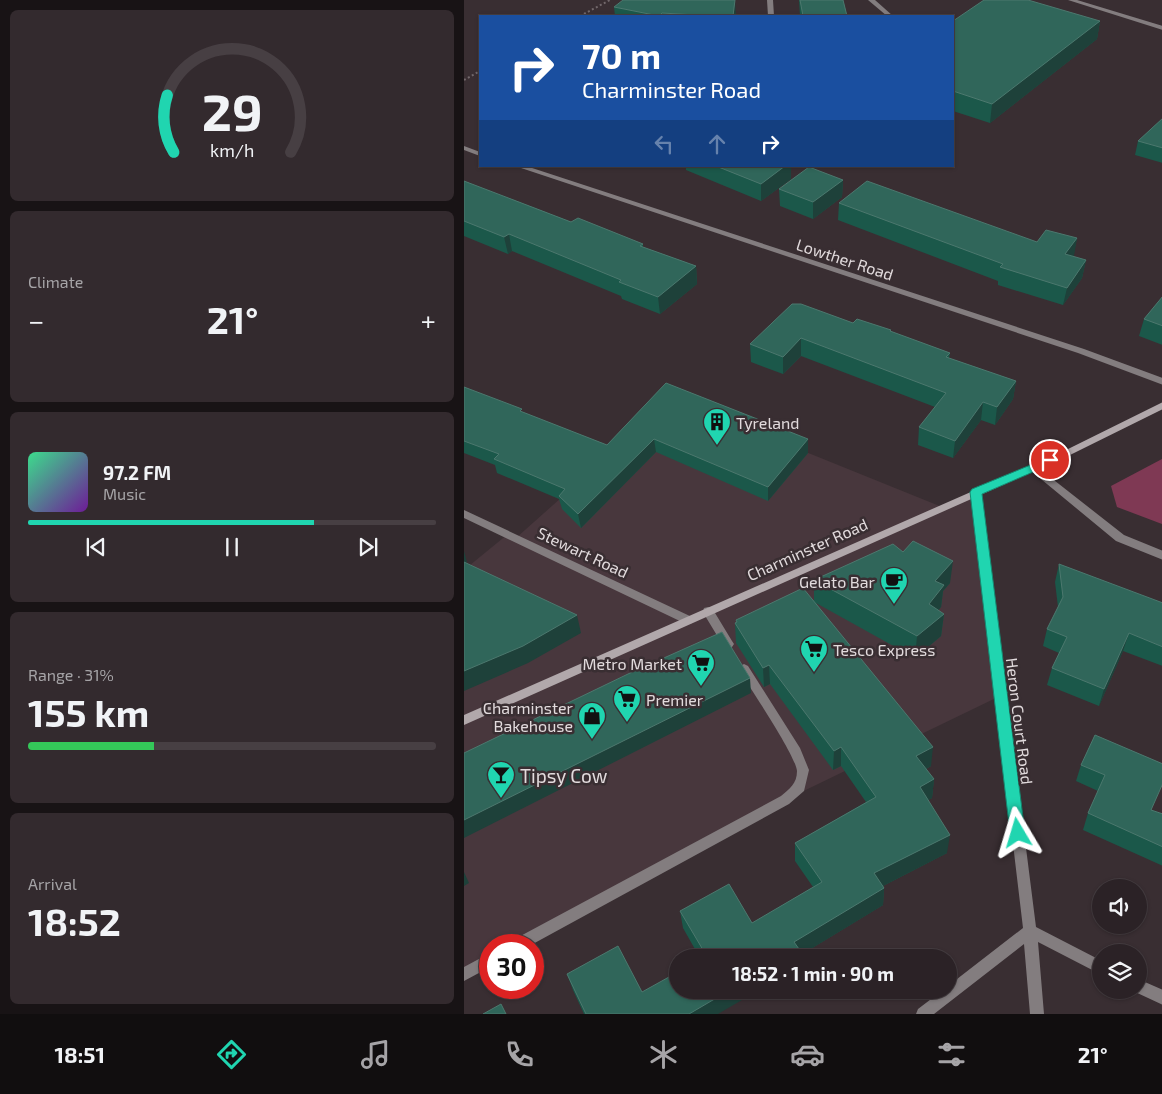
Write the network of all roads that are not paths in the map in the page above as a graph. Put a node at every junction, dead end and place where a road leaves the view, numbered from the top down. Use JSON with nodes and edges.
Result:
{"nodes":[{"id":1,"x":770,"y":0,"type":"edge"},
{"id":2,"x":871,"y":0,"type":"edge"},
{"id":3,"x":1071,"y":0,"type":"edge"},
{"id":4,"x":771,"y":15,"type":"edge"},
{"id":5,"x":889,"y":15,"type":"edge"},
{"id":6,"x":1162,"y":28,"type":"edge"},
{"id":7,"x":464,"y":148,"type":"edge"},
{"id":8,"x":479,"y":154,"type":"edge"},
{"id":9,"x":521,"y":167,"type":"edge"},
{"id":10,"x":1162,"y":382,"type":"edge"},
{"id":11,"x":1162,"y":405,"type":"edge"},
{"id":12,"x":1033,"y":468,"type":"junction"},
{"id":13,"x":976,"y":492,"type":"junction"},
{"id":14,"x":464,"y":514,"type":"edge"},
{"id":15,"x":1162,"y":556,"type":"edge"},
{"id":16,"x":708,"y":611,"type":"junction"},
{"id":17,"x":688,"y":620,"type":"junction"},
{"id":18,"x":464,"y":720,"type":"edge"},
{"id":19,"x":1030,"y":931,"type":"junction"},
{"id":20,"x":538,"y":934,"type":"edge"},
{"id":21,"x":1092,"y":963,"type":"edge"},
{"id":22,"x":479,"y":966,"type":"edge"},
{"id":23,"x":464,"y":974,"type":"edge"},
{"id":24,"x":1147,"y":990,"type":"edge"},
{"id":25,"x":1162,"y":998,"type":"edge"},
{"id":26,"x":923,"y":1014,"type":"edge"},
{"id":27,"x":1037,"y":1014,"type":"edge"}],
"edges":[{"from":1,"to":4,"type":"street"},
{"from":2,"to":5,"type":"street"},
{"from":3,"to":6,"type":"street"},
{"from":7,"to":8,"type":"street"},
{"from":9,"to":10,"type":"street","name":"Lowther Road"},
{"from":11,"to":12,"type":"main road","name":"Charminster Road"},
{"from":12,"to":13,"type":"main road","name":"Charminster Road"},
{"from":12,"to":15,"type":"street"},
{"from":13,"to":16,"type":"main road","name":"Charminster Road"},
{"from":13,"to":19,"type":"street","name":"Heron Court Road"},
{"from":14,"to":17,"type":"street","name":"Stewart Road"},
{"from":16,"to":17,"type":"main road","name":"Charminster Road"},
{"from":16,"to":20,"type":"street"},
{"from":17,"to":18,"type":"main road","name":"Charminster Road"},
{"from":19,"to":21,"type":"street"},
{"from":19,"to":26,"type":"street"},
{"from":19,"to":27,"type":"street","name":"Heron Court Road"},
{"from":22,"to":23,"type":"street"},
{"from":24,"to":25,"type":"street"}]}
